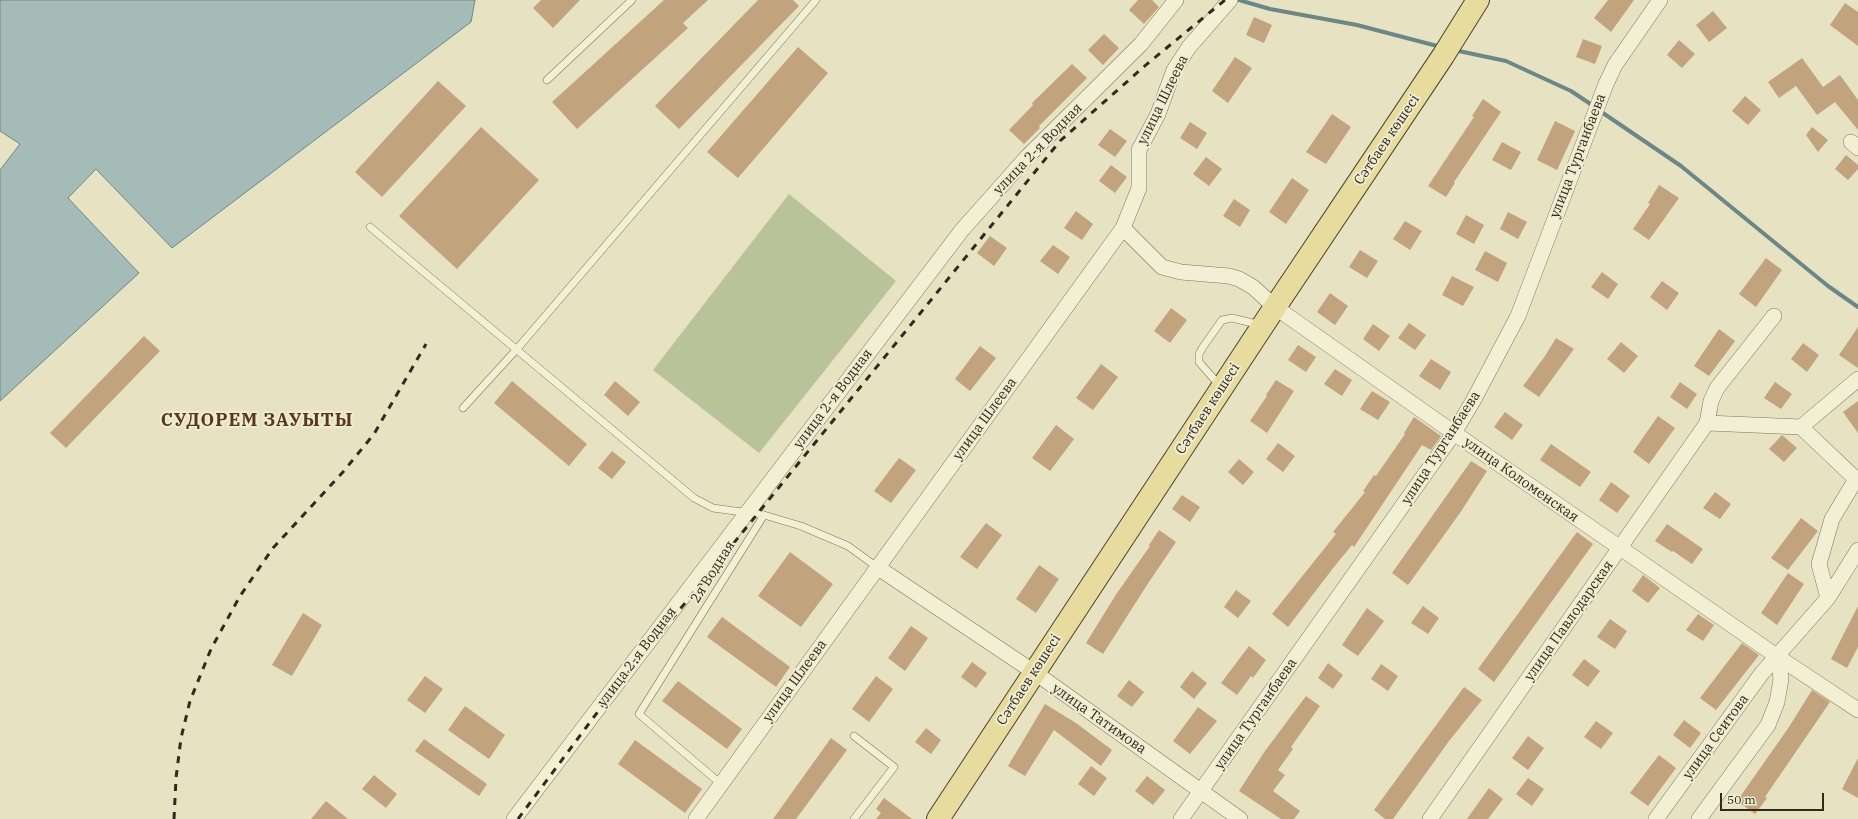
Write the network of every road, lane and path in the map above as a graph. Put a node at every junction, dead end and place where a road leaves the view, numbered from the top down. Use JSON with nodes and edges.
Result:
{"nodes":[{"id":1,"x":632,"y":0,"type":"edge"},
{"id":2,"x":816,"y":0,"type":"edge"},
{"id":3,"x":1176,"y":0,"type":"edge"},
{"id":4,"x":1230,"y":0,"type":"edge"},
{"id":5,"x":1478,"y":0,"type":"edge"},
{"id":6,"x":1660,"y":0,"type":"edge"},
{"id":7,"x":547,"y":80,"type":"dead end"},
{"id":8,"x":370,"y":227,"type":"dead end"},
{"id":9,"x":1124,"y":228,"type":"junction"},
{"id":10,"x":1275,"y":307,"type":"junction"},
{"id":11,"x":1774,"y":316,"type":"dead end"},
{"id":12,"x":1263,"y":325,"type":"junction"},
{"id":13,"x":516,"y":350,"type":"junction"},
{"id":14,"x":1858,"y":379,"type":"edge"},
{"id":15,"x":1222,"y":388,"type":"junction"},
{"id":16,"x":463,"y":408,"type":"dead end"},
{"id":17,"x":1707,"y":423,"type":"junction"},
{"id":18,"x":1801,"y":427,"type":"junction"},
{"id":19,"x":1454,"y":433,"type":"junction"},
{"id":20,"x":1857,"y":480,"type":"edge"},
{"id":21,"x":746,"y":513,"type":"junction"},
{"id":22,"x":764,"y":516,"type":"junction"},
{"id":23,"x":1621,"y":548,"type":"junction"},
{"id":24,"x":1858,"y":550,"type":"edge"},
{"id":25,"x":878,"y":567,"type":"junction"},
{"id":26,"x":1828,"y":598,"type":"junction"},
{"id":27,"x":1778,"y":657,"type":"junction"},
{"id":28,"x":1034,"y":672,"type":"junction"},
{"id":29,"x":1858,"y":710,"type":"edge"},
{"id":30,"x":854,"y":736,"type":"dead end"},
{"id":31,"x":720,"y":784,"type":"junction"},
{"id":32,"x":1201,"y":791,"type":"junction"},
{"id":33,"x":514,"y":819,"type":"edge"},
{"id":34,"x":696,"y":819,"type":"edge"},
{"id":35,"x":854,"y":819,"type":"edge"},
{"id":36,"x":938,"y":819,"type":"edge"},
{"id":37,"x":1181,"y":819,"type":"edge"},
{"id":38,"x":1240,"y":819,"type":"edge"},
{"id":39,"x":1430,"y":819,"type":"edge"},
{"id":40,"x":1656,"y":819,"type":"edge"},
{"id":41,"x":1699,"y":819,"type":"edge"}],
"edges":[{"from":1,"to":7,"type":"lane"},
{"from":2,"to":13,"type":"lane"},
{"from":3,"to":21,"type":"street","name":"улица 2-я Водная"},
{"from":4,"to":9,"type":"street","name":"улица Шлеева"},
{"from":5,"to":10,"type":"main road","name":"Сәтбаев көшесі"},
{"from":6,"to":19,"type":"street","name":"улица Турганбаева"},
{"from":8,"to":13,"type":"lane"},
{"from":9,"to":10,"type":"street","name":"улица Коломенская"},
{"from":9,"to":25,"type":"street","name":"улица Шлеева"},
{"from":10,"to":12,"type":"main road","name":"Сәтбаев көшесі"},
{"from":10,"to":19,"type":"street","name":"улица Коломенская"},
{"from":11,"to":17,"type":"street","name":"улица Павлодарская"},
{"from":12,"to":15,"type":"main road","name":"Сәтбаев көшесі"},
{"from":12,"to":15,"type":"lane"},
{"from":13,"to":16,"type":"lane"},
{"from":13,"to":21,"type":"lane"},
{"from":14,"to":18,"type":"street"},
{"from":15,"to":28,"type":"main road","name":"Сәтбаев көшесі"},
{"from":17,"to":18,"type":"street"},
{"from":17,"to":23,"type":"street","name":"улица Павлодарская"},
{"from":18,"to":20,"type":"street"},
{"from":19,"to":23,"type":"street","name":"улица Коломенская"},
{"from":19,"to":32,"type":"street","name":"улица Турганбаева"},
{"from":20,"to":26,"type":"street"},
{"from":21,"to":22,"type":"lane"},
{"from":21,"to":33,"type":"street","name":"улица 2-я Водная"},
{"from":22,"to":25,"type":"lane"},
{"from":22,"to":31,"type":"lane","name":"2я Водная"},
{"from":23,"to":27,"type":"street","name":"улица Коломенская"},
{"from":23,"to":39,"type":"street","name":"улица Павлодарская"},
{"from":24,"to":26,"type":"street","name":"улица Сеитова"},
{"from":25,"to":28,"type":"street","name":"улица Татимова"},
{"from":25,"to":31,"type":"street","name":"улица Шлеева"},
{"from":26,"to":27,"type":"street","name":"улица Сеитова"},
{"from":27,"to":29,"type":"street","name":"улица Коломенская"},
{"from":27,"to":40,"type":"street","name":"улица Сеитова"},
{"from":27,"to":41,"type":"street"},
{"from":28,"to":32,"type":"street","name":"улица Татимова"},
{"from":28,"to":36,"type":"main road","name":"Сәтбаев көшесі"},
{"from":30,"to":35,"type":"lane"},
{"from":31,"to":34,"type":"street","name":"улица Шлеева"},
{"from":32,"to":37,"type":"street","name":"улица Турганбаева"},
{"from":32,"to":38,"type":"street","name":"улица Татимова"}]}
